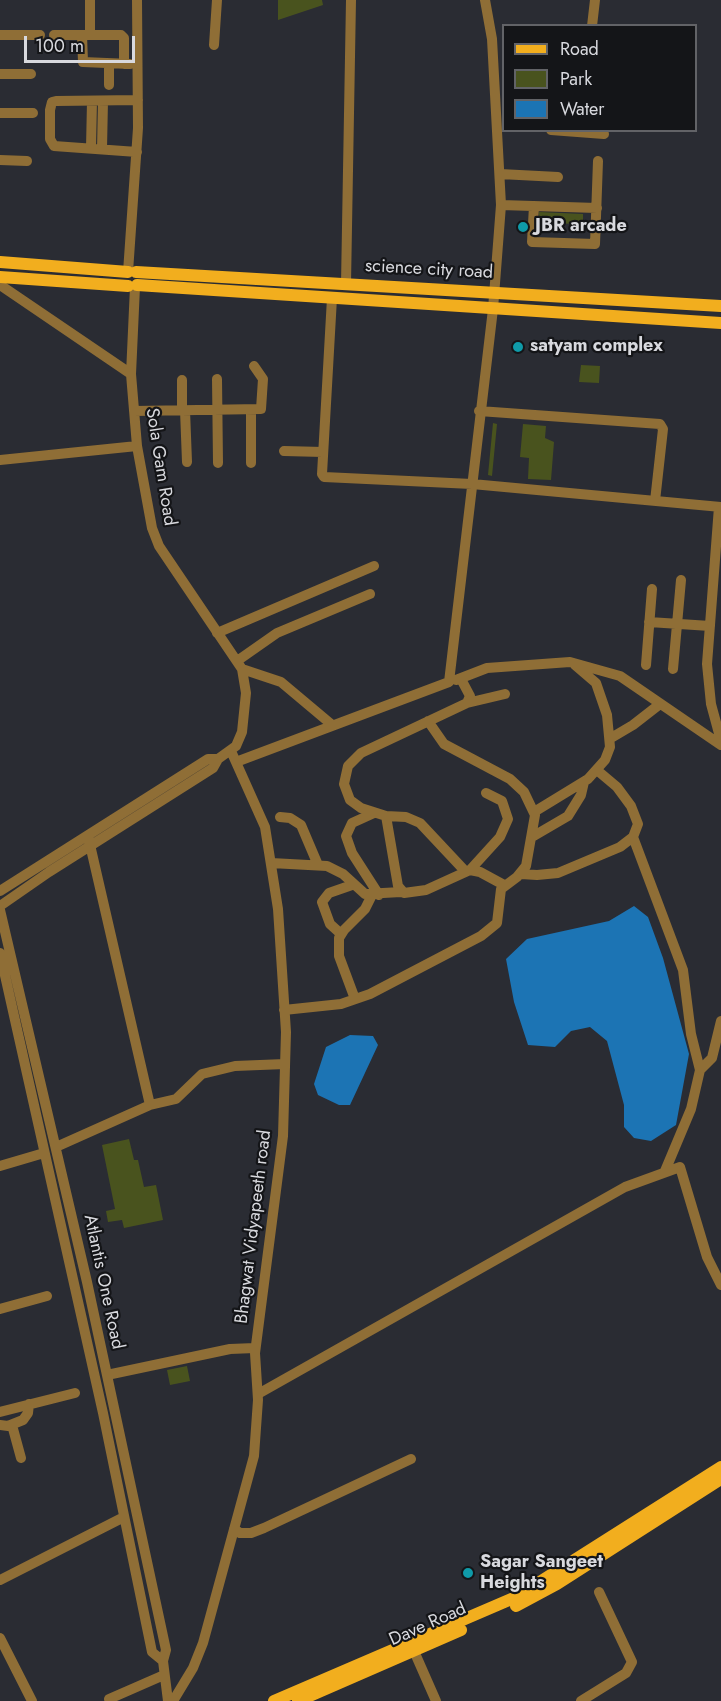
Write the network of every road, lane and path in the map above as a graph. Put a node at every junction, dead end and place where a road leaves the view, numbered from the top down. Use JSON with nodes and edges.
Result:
{"nodes":[{"id":1,"x":90,"y":0,"type":"edge"},
{"id":2,"x":137,"y":0,"type":"edge"},
{"id":3,"x":217,"y":0,"type":"edge"},
{"id":4,"x":351,"y":0,"type":"edge"},
{"id":5,"x":485,"y":0,"type":"edge"},
{"id":6,"x":595,"y":0,"type":"edge"},
{"id":7,"x":592,"y":24,"type":"edge"},
{"id":8,"x":40,"y":34,"type":"dead end"},
{"id":9,"x":0,"y":35,"type":"edge"},
{"id":10,"x":54,"y":35,"type":"dead end"},
{"id":11,"x":86,"y":35,"type":"junction"},
{"id":12,"x":498,"y":40,"type":"edge"},
{"id":13,"x":214,"y":45,"type":"dead end"},
{"id":14,"x":109,"y":64,"type":"junction"},
{"id":15,"x":124,"y":64,"type":"junction"},
{"id":16,"x":138,"y":64,"type":"junction"},
{"id":17,"x":0,"y":74,"type":"edge"},
{"id":18,"x":32,"y":74,"type":"dead end"},
{"id":19,"x":109,"y":85,"type":"dead end"},
{"id":20,"x":138,"y":100,"type":"junction"},
{"id":21,"x":98,"y":101,"type":"junction"},
{"id":22,"x":0,"y":112,"type":"edge"},
{"id":23,"x":33,"y":113,"type":"dead end"},
{"id":24,"x":501,"y":128,"type":"edge"},
{"id":25,"x":579,"y":132,"type":"edge"},
{"id":26,"x":604,"y":134,"type":"dead end"},
{"id":27,"x":96,"y":148,"type":"junction"},
{"id":28,"x":136,"y":152,"type":"junction"},
{"id":29,"x":0,"y":160,"type":"edge"},
{"id":30,"x":27,"y":161,"type":"dead end"},
{"id":31,"x":598,"y":161,"type":"dead end"},
{"id":32,"x":500,"y":174,"type":"junction"},
{"id":33,"x":558,"y":177,"type":"dead end"},
{"id":34,"x":501,"y":205,"type":"junction"},
{"id":35,"x":534,"y":206,"type":"junction"},
{"id":36,"x":597,"y":208,"type":"junction"},
{"id":37,"x":0,"y":262,"type":"edge"},
{"id":38,"x":132,"y":272,"type":"junction"},
{"id":39,"x":0,"y":277,"type":"edge"},
{"id":40,"x":346,"y":284,"type":"junction"},
{"id":41,"x":0,"y":285,"type":"edge"},
{"id":42,"x":133,"y":286,"type":"junction"},
{"id":43,"x":494,"y":292,"type":"junction"},
{"id":44,"x":332,"y":298,"type":"junction"},
{"id":45,"x":721,"y":306,"type":"edge"},
{"id":46,"x":493,"y":309,"type":"junction"},
{"id":47,"x":721,"y":323,"type":"edge"},
{"id":48,"x":254,"y":366,"type":"dead end"},
{"id":49,"x":131,"y":374,"type":"junction"},
{"id":50,"x":217,"y":379,"type":"dead end"},
{"id":51,"x":182,"y":380,"type":"dead end"},
{"id":52,"x":184,"y":410,"type":"junction"},
{"id":53,"x":218,"y":410,"type":"junction"},
{"id":54,"x":251,"y":410,"type":"junction"},
{"id":55,"x":135,"y":411,"type":"junction"},
{"id":56,"x":480,"y":411,"type":"junction"},
{"id":57,"x":137,"y":446,"type":"junction"},
{"id":58,"x":284,"y":451,"type":"dead end"},
{"id":59,"x":323,"y":452,"type":"junction"},
{"id":60,"x":0,"y":460,"type":"edge"},
{"id":61,"x":187,"y":462,"type":"dead end"},
{"id":62,"x":218,"y":463,"type":"dead end"},
{"id":63,"x":251,"y":463,"type":"dead end"},
{"id":64,"x":472,"y":484,"type":"junction"},
{"id":65,"x":655,"y":501,"type":"junction"},
{"id":66,"x":720,"y":507,"type":"edge"},
{"id":67,"x":374,"y":566,"type":"dead end"},
{"id":68,"x":681,"y":580,"type":"dead end"},
{"id":69,"x":652,"y":589,"type":"dead end"},
{"id":70,"x":370,"y":594,"type":"dead end"},
{"id":71,"x":650,"y":622,"type":"junction"},
{"id":72,"x":677,"y":624,"type":"junction"},
{"id":73,"x":710,"y":626,"type":"junction"},
{"id":74,"x":217,"y":633,"type":"junction"},
{"id":75,"x":570,"y":662,"type":"junction"},
{"id":76,"x":240,"y":665,"type":"junction"},
{"id":77,"x":645,"y":665,"type":"dead end"},
{"id":78,"x":674,"y":669,"type":"dead end"},
{"id":79,"x":461,"y":679,"type":"junction"},
{"id":80,"x":449,"y":682,"type":"junction"},
{"id":81,"x":505,"y":694,"type":"dead end"},
{"id":82,"x":467,"y":703,"type":"junction"},
{"id":83,"x":660,"y":704,"type":"junction"},
{"id":84,"x":428,"y":721,"type":"junction"},
{"id":85,"x":331,"y":724,"type":"junction"},
{"id":86,"x":611,"y":738,"type":"junction"},
{"id":87,"x":721,"y":743,"type":"edge"},
{"id":88,"x":231,"y":751,"type":"junction"},
{"id":89,"x":236,"y":762,"type":"junction"},
{"id":90,"x":598,"y":771,"type":"junction"},
{"id":91,"x":584,"y":782,"type":"junction"},
{"id":92,"x":486,"y":793,"type":"dead end"},
{"id":93,"x":374,"y":813,"type":"junction"},
{"id":94,"x":534,"y":813,"type":"junction"},
{"id":95,"x":386,"y":816,"type":"junction"},
{"id":96,"x":280,"y":817,"type":"dead end"},
{"id":97,"x":532,"y":837,"type":"junction"},
{"id":98,"x":633,"y":837,"type":"junction"},
{"id":99,"x":89,"y":841,"type":"junction"},
{"id":100,"x":271,"y":863,"type":"junction"},
{"id":101,"x":318,"y":865,"type":"junction"},
{"id":102,"x":467,"y":870,"type":"junction"},
{"id":103,"x":521,"y":874,"type":"junction"},
{"id":104,"x":352,"y":885,"type":"junction"},
{"id":105,"x":504,"y":885,"type":"junction"},
{"id":106,"x":0,"y":891,"type":"edge"},
{"id":107,"x":401,"y":892,"type":"junction"},
{"id":108,"x":375,"y":895,"type":"junction"},
{"id":109,"x":0,"y":908,"type":"edge"},
{"id":110,"x":341,"y":933,"type":"junction"},
{"id":111,"x":0,"y":953,"type":"edge"},
{"id":112,"x":354,"y":999,"type":"junction"},
{"id":113,"x":284,"y":1010,"type":"junction"},
{"id":114,"x":721,"y":1021,"type":"edge"},
{"id":115,"x":285,"y":1064,"type":"junction"},
{"id":116,"x":700,"y":1070,"type":"junction"},
{"id":117,"x":150,"y":1106,"type":"junction"},
{"id":118,"x":56,"y":1147,"type":"junction"},
{"id":119,"x":44,"y":1153,"type":"junction"},
{"id":120,"x":0,"y":1166,"type":"edge"},
{"id":121,"x":665,"y":1171,"type":"junction"},
{"id":122,"x":721,"y":1284,"type":"edge"},
{"id":123,"x":47,"y":1296,"type":"dead end"},
{"id":124,"x":0,"y":1309,"type":"edge"},
{"id":125,"x":255,"y":1348,"type":"junction"},
{"id":126,"x":107,"y":1375,"type":"junction"},
{"id":127,"x":75,"y":1393,"type":"dead end"},
{"id":128,"x":258,"y":1394,"type":"junction"},
{"id":129,"x":29,"y":1404,"type":"junction"},
{"id":130,"x":0,"y":1412,"type":"edge"},
{"id":131,"x":0,"y":1425,"type":"edge"},
{"id":132,"x":12,"y":1425,"type":"junction"},
{"id":133,"x":21,"y":1458,"type":"dead end"},
{"id":134,"x":411,"y":1459,"type":"dead end"},
{"id":135,"x":721,"y":1467,"type":"edge"},
{"id":136,"x":721,"y":1479,"type":"edge"},
{"id":137,"x":124,"y":1517,"type":"junction"},
{"id":138,"x":234,"y":1529,"type":"junction"},
{"id":139,"x":0,"y":1580,"type":"edge"},
{"id":140,"x":599,"y":1592,"type":"dead end"},
{"id":141,"x":0,"y":1638,"type":"edge"},
{"id":142,"x":414,"y":1651,"type":"junction"},
{"id":143,"x":5,"y":1660,"type":"edge"},
{"id":144,"x":163,"y":1661,"type":"junction"},
{"id":145,"x":164,"y":1675,"type":"junction"},
{"id":146,"x":109,"y":1700,"type":"dead end"},
{"id":147,"x":32,"y":1701,"type":"edge"},
{"id":148,"x":168,"y":1701,"type":"edge"},
{"id":149,"x":173,"y":1701,"type":"edge"},
{"id":150,"x":274,"y":1701,"type":"edge"},
{"id":151,"x":298,"y":1701,"type":"edge"},
{"id":152,"x":436,"y":1701,"type":"edge"},
{"id":153,"x":581,"y":1701,"type":"edge"}],
"edges":[{"from":1,"to":11,"type":"street"},
{"from":2,"to":16,"type":"street"},
{"from":3,"to":13,"type":"street"},
{"from":4,"to":40,"type":"street"},
{"from":5,"to":12,"type":"street"},
{"from":6,"to":7,"type":"street"},
{"from":8,"to":9,"type":"street"},
{"from":10,"to":11,"type":"street"},
{"from":11,"to":14,"type":"street"},
{"from":11,"to":15,"type":"street"},
{"from":12,"to":24,"type":"street"},
{"from":14,"to":15,"type":"street"},
{"from":14,"to":19,"type":"street"},
{"from":15,"to":16,"type":"street"},
{"from":16,"to":20,"type":"street"},
{"from":17,"to":18,"type":"street"},
{"from":20,"to":21,"type":"street"},
{"from":20,"to":28,"type":"street"},
{"from":21,"to":27,"type":"street"},
{"from":21,"to":27,"type":"street"},
{"from":22,"to":23,"type":"street"},
{"from":24,"to":32,"type":"street"},
{"from":25,"to":26,"type":"street"},
{"from":27,"to":28,"type":"street"},
{"from":28,"to":38,"type":"street"},
{"from":29,"to":30,"type":"street"},
{"from":31,"to":36,"type":"street"},
{"from":32,"to":33,"type":"street"},
{"from":32,"to":34,"type":"street"},
{"from":34,"to":35,"type":"street"},
{"from":34,"to":43,"type":"street"},
{"from":35,"to":36,"type":"street"},
{"from":35,"to":36,"type":"street"},
{"from":37,"to":38,"type":"main road","name":"science city road"},
{"from":38,"to":40,"type":"main road","name":"science city road"},
{"from":38,"to":42,"type":"main road"},
{"from":39,"to":42,"type":"main road"},
{"from":40,"to":43,"type":"main road","name":"science city road"},
{"from":41,"to":49,"type":"street"},
{"from":42,"to":44,"type":"main road"},
{"from":42,"to":49,"type":"street","name":"Sola Gam Road"},
{"from":43,"to":45,"type":"main road","name":"science city road"},
{"from":43,"to":46,"type":"street"},
{"from":44,"to":46,"type":"main road"},
{"from":44,"to":59,"type":"street"},
{"from":46,"to":47,"type":"main road"},
{"from":46,"to":56,"type":"street"},
{"from":48,"to":54,"type":"street"},
{"from":49,"to":55,"type":"street","name":"Sola Gam Road"},
{"from":50,"to":53,"type":"street"},
{"from":51,"to":52,"type":"street"},
{"from":52,"to":53,"type":"street"},
{"from":52,"to":55,"type":"street"},
{"from":52,"to":61,"type":"street"},
{"from":53,"to":54,"type":"street"},
{"from":53,"to":62,"type":"street"},
{"from":54,"to":63,"type":"street"},
{"from":55,"to":57,"type":"street","name":"Sola Gam Road"},
{"from":56,"to":64,"type":"street"},
{"from":56,"to":65,"type":"street"},
{"from":57,"to":60,"type":"street"},
{"from":57,"to":74,"type":"street","name":"Sola Gam Road"},
{"from":58,"to":59,"type":"street"},
{"from":59,"to":64,"type":"street"},
{"from":64,"to":65,"type":"street"},
{"from":64,"to":80,"type":"street"},
{"from":65,"to":66,"type":"street"},
{"from":66,"to":73,"type":"street"},
{"from":67,"to":74,"type":"street"},
{"from":68,"to":72,"type":"street"},
{"from":69,"to":71,"type":"street"},
{"from":70,"to":76,"type":"street"},
{"from":71,"to":72,"type":"street"},
{"from":71,"to":77,"type":"street"},
{"from":72,"to":73,"type":"street"},
{"from":72,"to":78,"type":"street"},
{"from":73,"to":87,"type":"street"},
{"from":74,"to":76,"type":"street","name":"Sola Gam Road"},
{"from":75,"to":79,"type":"street"},
{"from":75,"to":83,"type":"street"},
{"from":75,"to":86,"type":"street"},
{"from":76,"to":85,"type":"street"},
{"from":76,"to":88,"type":"street","name":"Sola Gam Road"},
{"from":79,"to":80,"type":"street"},
{"from":79,"to":82,"type":"street"},
{"from":80,"to":85,"type":"street"},
{"from":81,"to":82,"type":"street"},
{"from":82,"to":84,"type":"street"},
{"from":83,"to":86,"type":"street"},
{"from":83,"to":87,"type":"street"},
{"from":84,"to":93,"type":"street"},
{"from":84,"to":94,"type":"street"},
{"from":85,"to":89,"type":"street"},
{"from":86,"to":90,"type":"street"},
{"from":88,"to":89,"type":"street","name":"Bhagwat Vidyapeeth road"},
{"from":88,"to":99,"type":"street"},
{"from":89,"to":100,"type":"street","name":"Bhagwat Vidyapeeth road"},
{"from":90,"to":91,"type":"street"},
{"from":90,"to":98,"type":"street"},
{"from":91,"to":94,"type":"street"},
{"from":91,"to":97,"type":"street"},
{"from":92,"to":102,"type":"street"},
{"from":93,"to":95,"type":"street"},
{"from":93,"to":108,"type":"street"},
{"from":94,"to":97,"type":"street"},
{"from":95,"to":102,"type":"street"},
{"from":95,"to":107,"type":"street"},
{"from":96,"to":101,"type":"street"},
{"from":97,"to":103,"type":"street"},
{"from":98,"to":103,"type":"street"},
{"from":98,"to":116,"type":"street"},
{"from":99,"to":106,"type":"street"},
{"from":99,"to":109,"type":"street"},
{"from":99,"to":117,"type":"street"},
{"from":100,"to":101,"type":"street"},
{"from":100,"to":113,"type":"street","name":"Bhagwat Vidyapeeth road"},
{"from":101,"to":104,"type":"street"},
{"from":102,"to":105,"type":"street"},
{"from":102,"to":107,"type":"street"},
{"from":103,"to":105,"type":"street"},
{"from":104,"to":108,"type":"street"},
{"from":104,"to":110,"type":"street"},
{"from":105,"to":112,"type":"street"},
{"from":107,"to":108,"type":"street"},
{"from":108,"to":110,"type":"street"},
{"from":109,"to":118,"type":"street","name":"Atlantis One Road"},
{"from":110,"to":112,"type":"street"},
{"from":111,"to":119,"type":"street","name":"Atlantis One Road"},
{"from":112,"to":113,"type":"street"},
{"from":113,"to":115,"type":"street","name":"Bhagwat Vidyapeeth road"},
{"from":114,"to":116,"type":"street"},
{"from":115,"to":117,"type":"street"},
{"from":115,"to":125,"type":"street","name":"Bhagwat Vidyapeeth road"},
{"from":116,"to":121,"type":"street"},
{"from":117,"to":118,"type":"street"},
{"from":118,"to":126,"type":"street","name":"Atlantis One Road"},
{"from":119,"to":120,"type":"street"},
{"from":119,"to":137,"type":"street","name":"Atlantis One Road"},
{"from":121,"to":122,"type":"street"},
{"from":121,"to":128,"type":"street"},
{"from":123,"to":124,"type":"street"},
{"from":125,"to":126,"type":"street"},
{"from":125,"to":128,"type":"street","name":"Bhagwat Vidyapeeth road"},
{"from":126,"to":144,"type":"street","name":"Atlantis One Road"},
{"from":127,"to":129,"type":"street"},
{"from":128,"to":138,"type":"street","name":"Bhagwat Vidyapeeth road"},
{"from":129,"to":130,"type":"street"},
{"from":129,"to":132,"type":"street"},
{"from":131,"to":132,"type":"street"},
{"from":132,"to":133,"type":"street"},
{"from":134,"to":138,"type":"street"},
{"from":135,"to":150,"type":"main road"},
{"from":136,"to":142,"type":"main road","name":"Dave Road"},
{"from":137,"to":139,"type":"street"},
{"from":137,"to":144,"type":"street","name":"Atlantis One Road"},
{"from":138,"to":149,"type":"street","name":"Bhagwat Vidyapeeth road"},
{"from":140,"to":153,"type":"street"},
{"from":141,"to":143,"type":"street"},
{"from":142,"to":151,"type":"main road","name":"Dave Road"},
{"from":142,"to":152,"type":"street"},
{"from":143,"to":147,"type":"street"},
{"from":144,"to":145,"type":"street","name":"Atlantis One Road"},
{"from":145,"to":146,"type":"street"},
{"from":145,"to":148,"type":"street","name":"Atlantis One Road"}]}
